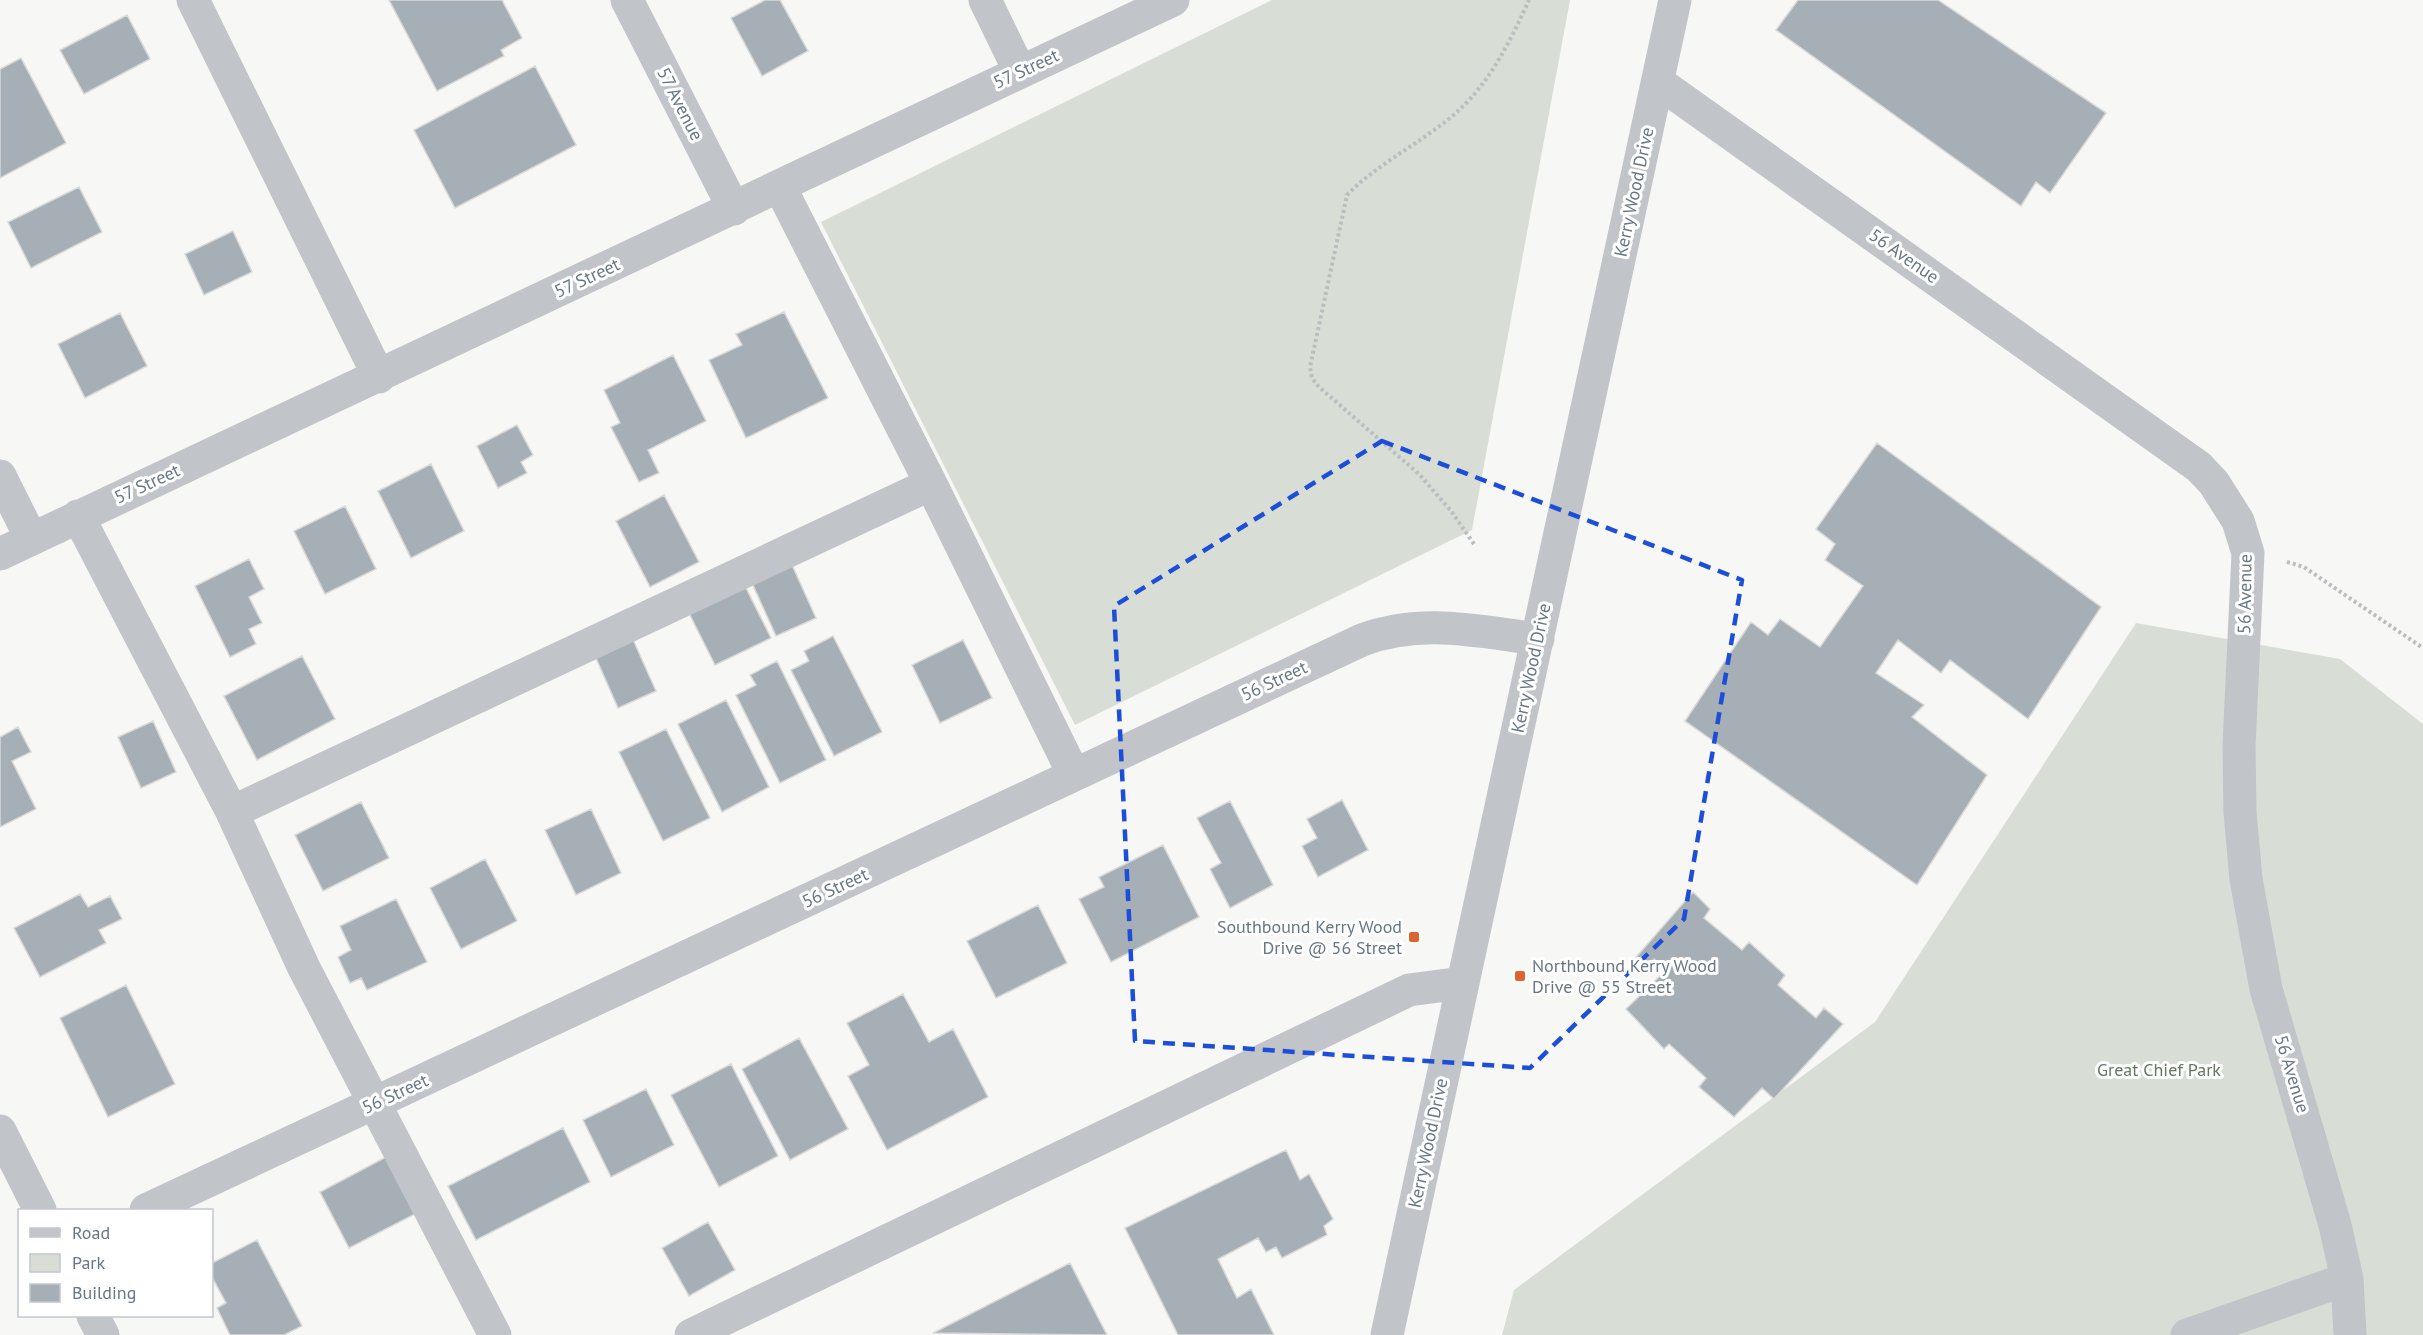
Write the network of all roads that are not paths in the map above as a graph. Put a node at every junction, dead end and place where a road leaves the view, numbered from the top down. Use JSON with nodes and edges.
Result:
{"nodes":[{"id":1,"x":193,"y":0,"type":"edge"},
{"id":2,"x":627,"y":0,"type":"edge"},
{"id":3,"x":985,"y":0,"type":"edge"},
{"id":4,"x":1173,"y":0,"type":"edge"},
{"id":5,"x":1675,"y":0,"type":"edge"},
{"id":6,"x":1020,"y":72,"type":"junction"},
{"id":7,"x":1658,"y":81,"type":"junction"},
{"id":8,"x":780,"y":187,"type":"junction"},
{"id":9,"x":734,"y":209,"type":"junction"},
{"id":10,"x":379,"y":377,"type":"junction"},
{"id":11,"x":0,"y":476,"type":"edge"},
{"id":12,"x":931,"y":483,"type":"junction"},
{"id":13,"x":78,"y":516,"type":"junction"},
{"id":14,"x":31,"y":538,"type":"junction"},
{"id":15,"x":0,"y":554,"type":"edge"},
{"id":16,"x":1538,"y":639,"type":"junction"},
{"id":17,"x":1074,"y":775,"type":"junction"},
{"id":18,"x":232,"y":812,"type":"junction"},
{"id":19,"x":1462,"y":983,"type":"junction"},
{"id":20,"x":376,"y":1103,"type":"junction"},
{"id":21,"x":0,"y":1131,"type":"edge"},
{"id":22,"x":39,"y":1209,"type":"edge"},
{"id":23,"x":148,"y":1209,"type":"edge"},
{"id":24,"x":2347,"y":1279,"type":"junction"},
{"id":25,"x":94,"y":1317,"type":"edge"},
{"id":26,"x":103,"y":1335,"type":"edge"},
{"id":27,"x":495,"y":1335,"type":"edge"},
{"id":28,"x":691,"y":1335,"type":"edge"},
{"id":29,"x":1388,"y":1335,"type":"edge"},
{"id":30,"x":2187,"y":1335,"type":"edge"},
{"id":31,"x":2350,"y":1335,"type":"edge"}],
"edges":[{"from":1,"to":10,"type":"street"},
{"from":2,"to":9,"type":"street","name":"57 Avenue"},
{"from":3,"to":6,"type":"street"},
{"from":4,"to":6,"type":"street","name":"57 Street"},
{"from":5,"to":7,"type":"street","name":"Kerry Wood Drive"},
{"from":6,"to":8,"type":"street","name":"57 Street"},
{"from":7,"to":16,"type":"street","name":"Kerry Wood Drive"},
{"from":7,"to":24,"type":"street","name":"56 Avenue"},
{"from":8,"to":9,"type":"street","name":"57 Street"},
{"from":8,"to":12,"type":"street"},
{"from":9,"to":10,"type":"street","name":"57 Street"},
{"from":10,"to":13,"type":"street","name":"57 Street"},
{"from":11,"to":14,"type":"street"},
{"from":12,"to":17,"type":"street"},
{"from":12,"to":18,"type":"street"},
{"from":13,"to":14,"type":"street","name":"57 Street"},
{"from":13,"to":18,"type":"street"},
{"from":14,"to":15,"type":"street","name":"57 Street"},
{"from":16,"to":17,"type":"street","name":"56 Street"},
{"from":16,"to":19,"type":"street","name":"Kerry Wood Drive"},
{"from":17,"to":20,"type":"street","name":"56 Street"},
{"from":18,"to":20,"type":"street"},
{"from":19,"to":28,"type":"street"},
{"from":19,"to":29,"type":"street","name":"Kerry Wood Drive"},
{"from":20,"to":23,"type":"street","name":"56 Street"},
{"from":20,"to":27,"type":"street"},
{"from":21,"to":22,"type":"street"},
{"from":24,"to":30,"type":"street"},
{"from":24,"to":31,"type":"street","name":"56 Avenue"},
{"from":25,"to":26,"type":"street"}]}
